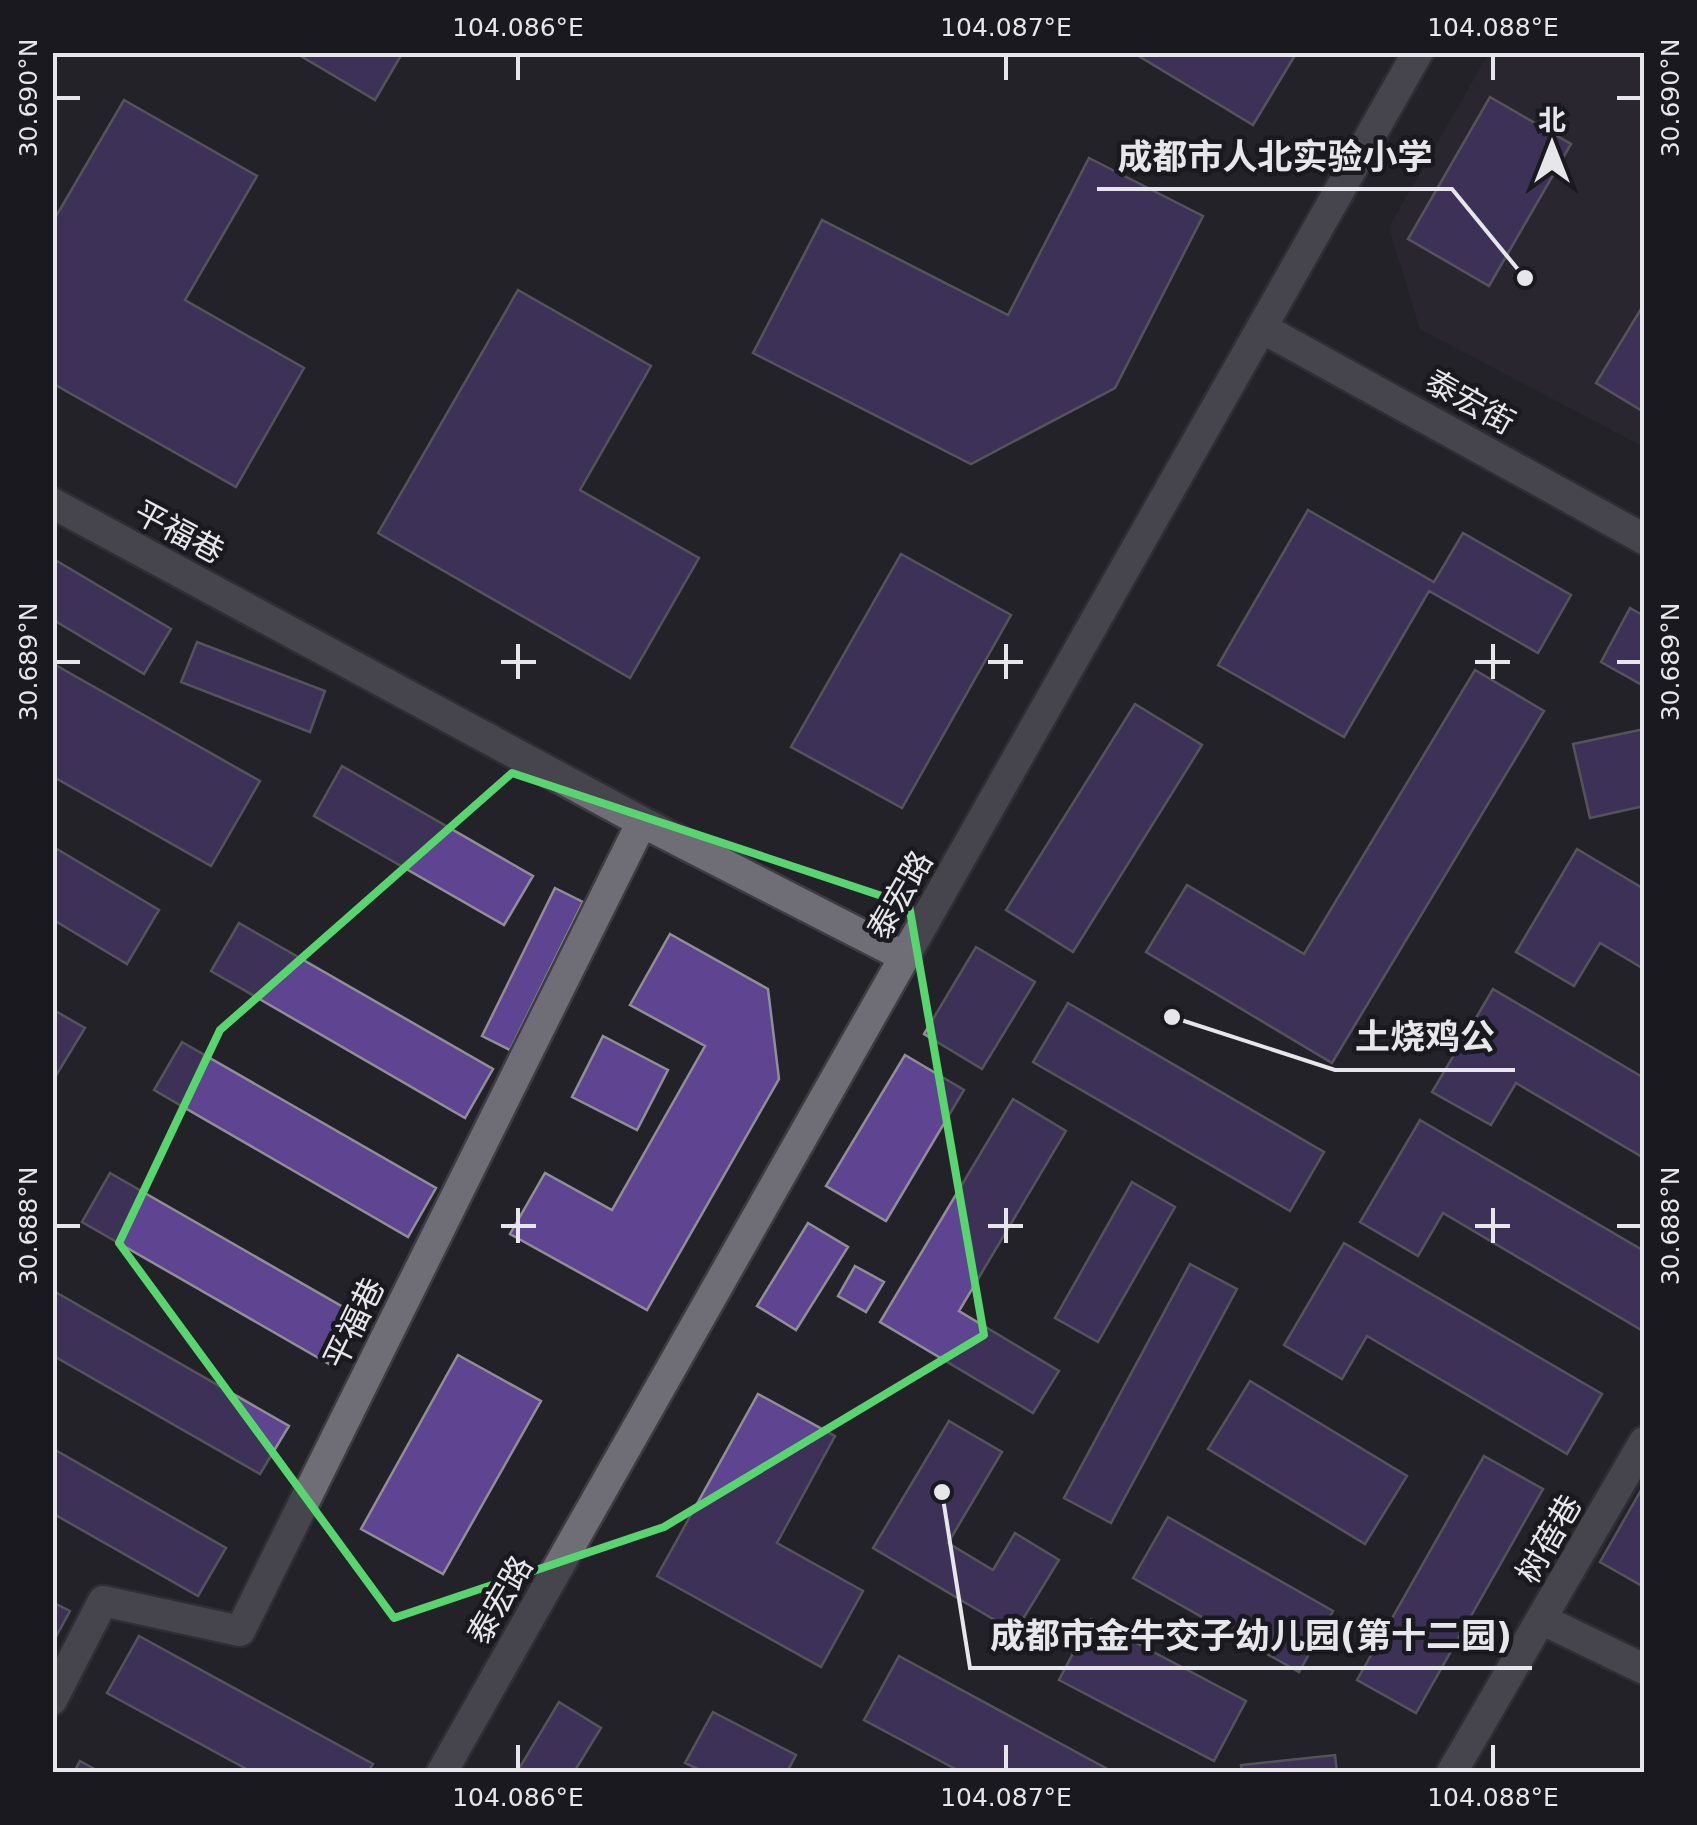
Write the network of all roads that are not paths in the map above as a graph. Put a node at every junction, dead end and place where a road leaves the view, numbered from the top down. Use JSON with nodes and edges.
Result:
{"nodes":[{"id":1,"x":1418,"y":52,"type":"edge"},
{"id":2,"x":1262,"y":328,"type":"junction"},
{"id":3,"x":52,"y":503,"type":"edge"},
{"id":4,"x":1644,"y":538,"type":"edge"},
{"id":5,"x":642,"y":822,"type":"junction"},
{"id":6,"x":905,"y":957,"type":"junction"},
{"id":7,"x":1644,"y":1442,"type":"edge"},
{"id":8,"x":1543,"y":1620,"type":"junction"},
{"id":9,"x":1644,"y":1669,"type":"edge"},
{"id":10,"x":52,"y":1700,"type":"edge"},
{"id":11,"x":442,"y":1772,"type":"edge"},
{"id":12,"x":1452,"y":1772,"type":"edge"}],
"edges":[{"from":1,"to":2,"type":"street","name":"泰宏路"},
{"from":2,"to":4,"type":"street","name":"泰宏街"},
{"from":2,"to":6,"type":"street","name":"泰宏路"},
{"from":3,"to":5,"type":"street","name":"平福巷"},
{"from":5,"to":6,"type":"street","name":"平福巷"},
{"from":5,"to":10,"type":"street","name":"平福巷"},
{"from":6,"to":11,"type":"street","name":"泰宏路"},
{"from":7,"to":8,"type":"street","name":"树蓓巷"},
{"from":8,"to":9,"type":"street"},
{"from":8,"to":12,"type":"street","name":"树蓓巷"}]}
